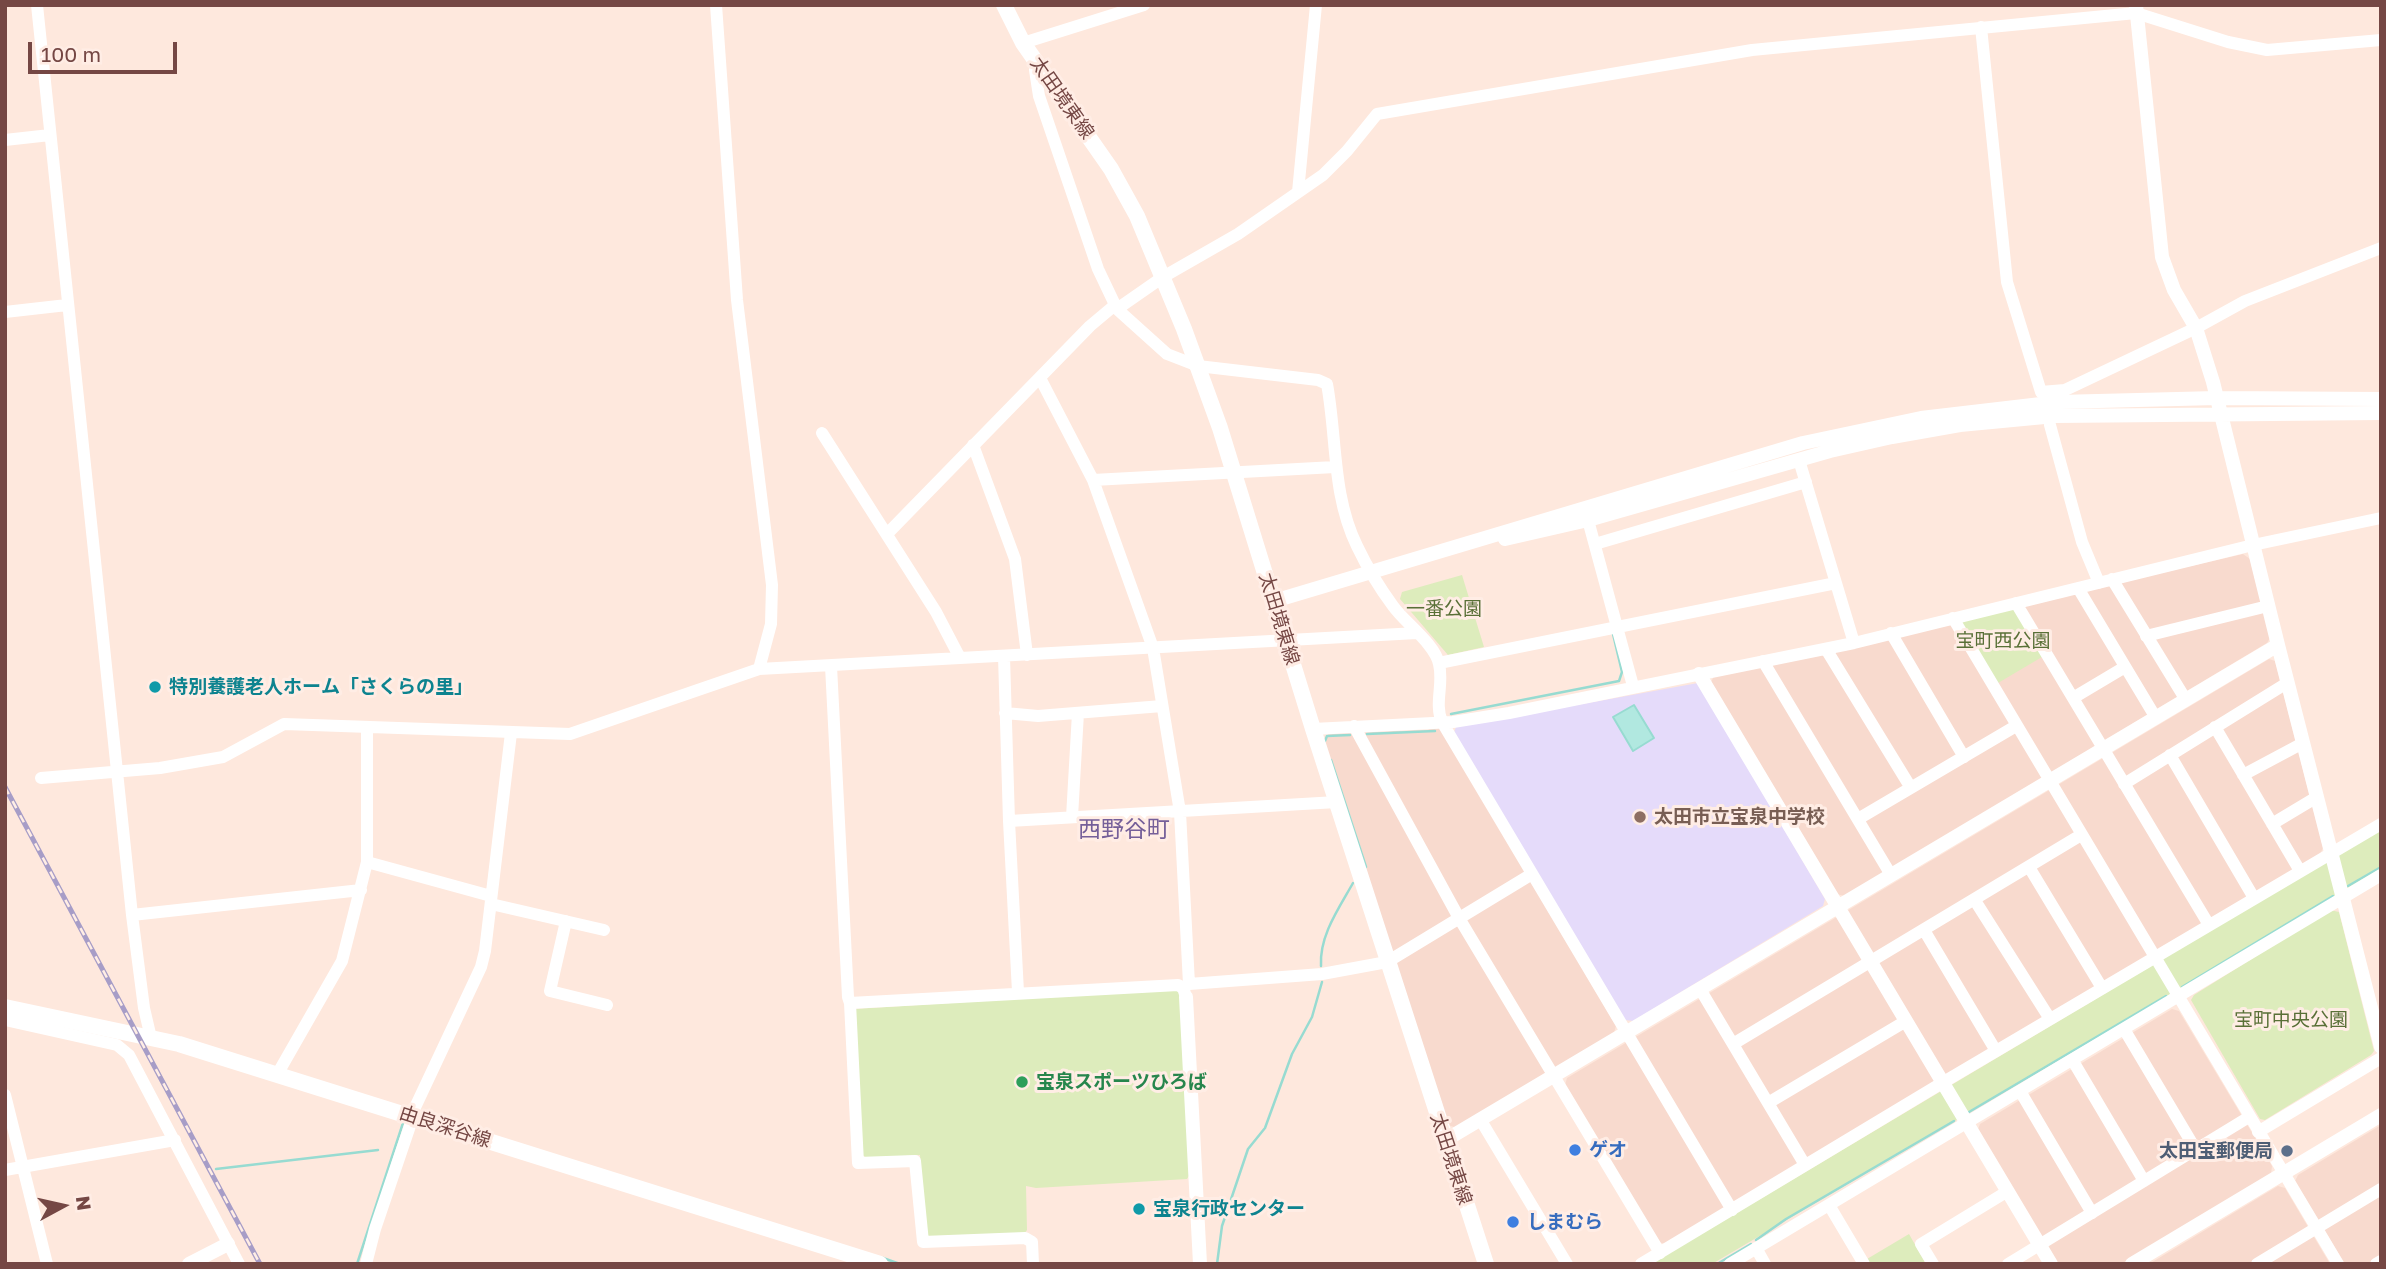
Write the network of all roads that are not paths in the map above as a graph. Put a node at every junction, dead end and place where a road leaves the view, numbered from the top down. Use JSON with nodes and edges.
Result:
{"nodes":[{"id":1,"x":37,"y":5,"type":"edge"},
{"id":2,"x":716,"y":5,"type":"edge"},
{"id":3,"x":1004,"y":5,"type":"edge"},
{"id":4,"x":1144,"y":5,"type":"edge"},
{"id":5,"x":1316,"y":5,"type":"edge"},
{"id":6,"x":2136,"y":9,"type":"edge"},
{"id":7,"x":1981,"y":27,"type":"junction"},
{"id":8,"x":2381,"y":40,"type":"edge"},
{"id":9,"x":1023,"y":43,"type":"junction"},
{"id":10,"x":1038,"y":62,"type":"junction"},
{"id":11,"x":50,"y":135,"type":"junction"},
{"id":12,"x":5,"y":141,"type":"edge"},
{"id":13,"x":1298,"y":192,"type":"junction"},
{"id":14,"x":2381,"y":248,"type":"edge"},
{"id":15,"x":1163,"y":277,"type":"junction"},
{"id":16,"x":67,"y":305,"type":"junction"},
{"id":17,"x":1116,"y":307,"type":"junction"},
{"id":18,"x":5,"y":312,"type":"edge"},
{"id":19,"x":2196,"y":328,"type":"junction"},
{"id":20,"x":1198,"y":366,"type":"junction"},
{"id":21,"x":1040,"y":378,"type":"junction"},
{"id":22,"x":2217,"y":398,"type":"junction"},
{"id":23,"x":2381,"y":399,"type":"edge"},
{"id":24,"x":2221,"y":413,"type":"junction"},
{"id":25,"x":2381,"y":413,"type":"edge"},
{"id":26,"x":2050,"y":425,"type":"dead end"},
{"id":27,"x":822,"y":433,"type":"dead end"},
{"id":28,"x":973,"y":445,"type":"junction"},
{"id":29,"x":1799,"y":460,"type":"junction"},
{"id":30,"x":1335,"y":467,"type":"junction"},
{"id":31,"x":1234,"y":473,"type":"junction"},
{"id":32,"x":1093,"y":480,"type":"junction"},
{"id":33,"x":1806,"y":482,"type":"junction"},
{"id":34,"x":2381,"y":518,"type":"edge"},
{"id":35,"x":1588,"y":520,"type":"junction"},
{"id":36,"x":887,"y":534,"type":"junction"},
{"id":37,"x":1595,"y":544,"type":"junction"},
{"id":38,"x":2253,"y":545,"type":"junction"},
{"id":39,"x":1376,"y":569,"type":"junction"},
{"id":40,"x":2112,"y":579,"type":"junction"},
{"id":41,"x":1836,"y":583,"type":"junction"},
{"id":42,"x":2099,"y":583,"type":"junction"},
{"id":43,"x":2078,"y":588,"type":"junction"},
{"id":44,"x":1274,"y":601,"type":"junction"},
{"id":45,"x":2016,"y":603,"type":"junction"},
{"id":46,"x":2268,"y":606,"type":"junction"},
{"id":47,"x":1953,"y":618,"type":"junction"},
{"id":48,"x":1617,"y":627,"type":"junction"},
{"id":49,"x":1417,"y":633,"type":"junction"},
{"id":50,"x":1891,"y":634,"type":"junction"},
{"id":51,"x":2146,"y":636,"type":"junction"},
{"id":52,"x":1286,"y":641,"type":"junction"},
{"id":53,"x":1854,"y":643,"type":"junction"},
{"id":54,"x":2278,"y":645,"type":"junction"},
{"id":55,"x":1153,"y":648,"type":"junction"},
{"id":56,"x":1826,"y":649,"type":"junction"},
{"id":57,"x":1027,"y":655,"type":"junction"},
{"id":58,"x":1004,"y":656,"type":"junction"},
{"id":59,"x":960,"y":658,"type":"junction"},
{"id":60,"x":1763,"y":661,"type":"junction"},
{"id":61,"x":1439,"y":663,"type":"junction"},
{"id":62,"x":831,"y":666,"type":"junction"},
{"id":63,"x":2125,"y":667,"type":"junction"},
{"id":64,"x":759,"y":669,"type":"junction"},
{"id":65,"x":1699,"y":674,"type":"junction"},
{"id":66,"x":2287,"y":683,"type":"junction"},
{"id":67,"x":1633,"y":686,"type":"junction"},
{"id":68,"x":2073,"y":698,"type":"junction"},
{"id":69,"x":2186,"y":700,"type":"junction"},
{"id":70,"x":1162,"y":706,"type":"junction"},
{"id":71,"x":1005,"y":713,"type":"junction"},
{"id":72,"x":1078,"y":713,"type":"junction"},
{"id":73,"x":2156,"y":718,"type":"junction"},
{"id":74,"x":1442,"y":722,"type":"junction"},
{"id":75,"x":1354,"y":726,"type":"junction"},
{"id":76,"x":2017,"y":726,"type":"junction"},
{"id":77,"x":2215,"y":727,"type":"junction"},
{"id":78,"x":367,"y":728,"type":"junction"},
{"id":79,"x":1313,"y":729,"type":"junction"},
{"id":80,"x":511,"y":733,"type":"junction"},
{"id":81,"x":2303,"y":743,"type":"junction"},
{"id":82,"x":2103,"y":749,"type":"junction"},
{"id":83,"x":2170,"y":755,"type":"junction"},
{"id":84,"x":1964,"y":757,"type":"junction"},
{"id":85,"x":118,"y":770,"type":"junction"},
{"id":86,"x":2243,"y":775,"type":"junction"},
{"id":87,"x":41,"y":778,"type":"dead end"},
{"id":88,"x":2050,"y":781,"type":"junction"},
{"id":89,"x":2124,"y":784,"type":"junction"},
{"id":90,"x":1911,"y":788,"type":"junction"},
{"id":91,"x":2317,"y":797,"type":"junction"},
{"id":92,"x":1337,"y":802,"type":"junction"},
{"id":93,"x":1180,"y":812,"type":"junction"},
{"id":94,"x":1072,"y":817,"type":"junction"},
{"id":95,"x":1858,"y":819,"type":"junction"},
{"id":96,"x":1009,"y":821,"type":"junction"},
{"id":97,"x":2272,"y":824,"type":"junction"},
{"id":98,"x":2381,"y":824,"type":"edge"},
{"id":99,"x":2081,"y":835,"type":"junction"},
{"id":100,"x":2331,"y":854,"type":"junction"},
{"id":101,"x":367,"y":862,"type":"junction"},
{"id":102,"x":2029,"y":867,"type":"junction"},
{"id":103,"x":2300,"y":871,"type":"junction"},
{"id":104,"x":1532,"y":874,"type":"junction"},
{"id":105,"x":1891,"y":875,"type":"junction"},
{"id":106,"x":2381,"y":875,"type":"edge"},
{"id":107,"x":360,"y":890,"type":"junction"},
{"id":108,"x":2342,"y":897,"type":"junction"},
{"id":109,"x":2254,"y":898,"type":"junction"},
{"id":110,"x":1975,"y":899,"type":"junction"},
{"id":111,"x":491,"y":900,"type":"junction"},
{"id":112,"x":1838,"y":907,"type":"junction"},
{"id":113,"x":132,"y":915,"type":"junction"},
{"id":114,"x":1459,"y":918,"type":"junction"},
{"id":115,"x":566,"y":921,"type":"junction"},
{"id":116,"x":2209,"y":925,"type":"junction"},
{"id":117,"x":604,"y":930,"type":"dead end"},
{"id":118,"x":1924,"y":930,"type":"junction"},
{"id":119,"x":2155,"y":956,"type":"junction"},
{"id":120,"x":1870,"y":961,"type":"junction"},
{"id":121,"x":1387,"y":962,"type":"junction"},
{"id":122,"x":2102,"y":988,"type":"junction"},
{"id":123,"x":1186,"y":989,"type":"junction"},
{"id":124,"x":1700,"y":989,"type":"junction"},
{"id":125,"x":1018,"y":992,"type":"junction"},
{"id":126,"x":2178,"y":997,"type":"junction"},
{"id":127,"x":850,"y":1003,"type":"junction"},
{"id":128,"x":607,"y":1005,"type":"dead end"},
{"id":129,"x":5,"y":1007,"type":"edge"},
{"id":130,"x":2050,"y":1019,"type":"junction"},
{"id":131,"x":5,"y":1020,"type":"edge"},
{"id":132,"x":1906,"y":1021,"type":"junction"},
{"id":133,"x":2124,"y":1029,"type":"junction"},
{"id":134,"x":1627,"y":1032,"type":"junction"},
{"id":135,"x":151,"y":1038,"type":"junction"},
{"id":136,"x":1733,"y":1044,"type":"junction"},
{"id":137,"x":2381,"y":1047,"type":"edge"},
{"id":138,"x":1996,"y":1051,"type":"junction"},
{"id":139,"x":2381,"y":1058,"type":"edge"},
{"id":140,"x":2073,"y":1061,"type":"junction"},
{"id":141,"x":278,"y":1073,"type":"junction"},
{"id":142,"x":1553,"y":1076,"type":"junction"},
{"id":143,"x":1942,"y":1083,"type":"junction"},
{"id":144,"x":2020,"y":1091,"type":"junction"},
{"id":145,"x":5,"y":1095,"type":"edge"},
{"id":146,"x":1768,"y":1103,"type":"junction"},
{"id":147,"x":2381,"y":1115,"type":"edge"},
{"id":148,"x":412,"y":1116,"type":"junction"},
{"id":149,"x":2249,"y":1117,"type":"junction"},
{"id":150,"x":1480,"y":1119,"type":"junction"},
{"id":151,"x":1966,"y":1124,"type":"junction"},
{"id":152,"x":2258,"y":1132,"type":"junction"},
{"id":153,"x":175,"y":1140,"type":"junction"},
{"id":154,"x":1444,"y":1141,"type":"junction"},
{"id":155,"x":2196,"y":1150,"type":"junction"},
{"id":156,"x":1805,"y":1165,"type":"junction"},
{"id":157,"x":23,"y":1167,"type":"junction"},
{"id":158,"x":5,"y":1170,"type":"edge"},
{"id":159,"x":2283,"y":1172,"type":"junction"},
{"id":160,"x":2144,"y":1181,"type":"junction"},
{"id":161,"x":2381,"y":1189,"type":"edge"},
{"id":162,"x":2008,"y":1191,"type":"junction"},
{"id":163,"x":1829,"y":1205,"type":"junction"},
{"id":164,"x":1732,"y":1210,"type":"junction"},
{"id":165,"x":2092,"y":1213,"type":"junction"},
{"id":166,"x":2316,"y":1228,"type":"junction"},
{"id":167,"x":228,"y":1244,"type":"junction"},
{"id":168,"x":2040,"y":1244,"type":"junction"},
{"id":169,"x":1756,"y":1248,"type":"junction"},
{"id":170,"x":1660,"y":1252,"type":"junction"},
{"id":171,"x":2381,"y":1261,"type":"edge"},
{"id":172,"x":2262,"y":1262,"type":"edge"},
{"id":173,"x":47,"y":1264,"type":"edge"},
{"id":174,"x":189,"y":1264,"type":"edge"},
{"id":175,"x":239,"y":1264,"type":"edge"},
{"id":176,"x":366,"y":1264,"type":"edge"},
{"id":177,"x":880,"y":1264,"type":"edge"},
{"id":178,"x":1032,"y":1264,"type":"edge"},
{"id":179,"x":1199,"y":1264,"type":"edge"},
{"id":180,"x":1486,"y":1264,"type":"edge"},
{"id":181,"x":1567,"y":1264,"type":"edge"},
{"id":182,"x":1641,"y":1264,"type":"edge"},
{"id":183,"x":1730,"y":1264,"type":"edge"},
{"id":184,"x":1765,"y":1264,"type":"edge"},
{"id":185,"x":1864,"y":1264,"type":"edge"},
{"id":186,"x":1933,"y":1264,"type":"edge"},
{"id":187,"x":2008,"y":1264,"type":"edge"},
{"id":188,"x":2052,"y":1264,"type":"edge"},
{"id":189,"x":2132,"y":1264,"type":"edge"},
{"id":190,"x":2338,"y":1264,"type":"edge"},
{"id":191,"x":2376,"y":1264,"type":"edge"}],
"edges":[{"from":1,"to":11,"type":"street"},
{"from":2,"to":64,"type":"street"},
{"from":3,"to":9,"type":"main road","name":"太田境東線"},
{"from":4,"to":9,"type":"street"},
{"from":5,"to":13,"type":"street"},
{"from":6,"to":7,"type":"street"},
{"from":6,"to":8,"type":"street"},
{"from":6,"to":19,"type":"street"},
{"from":7,"to":13,"type":"street"},
{"from":7,"to":19,"type":"street"},
{"from":9,"to":10,"type":"main road","name":"太田境東線"},
{"from":10,"to":15,"type":"main road","name":"太田境東線"},
{"from":10,"to":17,"type":"street"},
{"from":11,"to":12,"type":"street"},
{"from":11,"to":16,"type":"street"},
{"from":13,"to":15,"type":"street"},
{"from":14,"to":19,"type":"street"},
{"from":15,"to":17,"type":"street"},
{"from":15,"to":20,"type":"main road","name":"太田境東線"},
{"from":16,"to":18,"type":"street"},
{"from":16,"to":85,"type":"street"},
{"from":17,"to":20,"type":"street"},
{"from":17,"to":21,"type":"street"},
{"from":19,"to":22,"type":"street"},
{"from":20,"to":30,"type":"street"},
{"from":20,"to":31,"type":"main road","name":"太田境東線"},
{"from":21,"to":28,"type":"street"},
{"from":21,"to":32,"type":"street"},
{"from":22,"to":23,"type":"street"},
{"from":22,"to":24,"type":"street"},
{"from":22,"to":39,"type":"street"},
{"from":24,"to":25,"type":"street"},
{"from":24,"to":29,"type":"street"},
{"from":24,"to":38,"type":"street"},
{"from":26,"to":42,"type":"street"},
{"from":27,"to":36,"type":"street"},
{"from":28,"to":36,"type":"street"},
{"from":28,"to":57,"type":"street"},
{"from":29,"to":33,"type":"street"},
{"from":29,"to":35,"type":"street"},
{"from":30,"to":31,"type":"street"},
{"from":30,"to":39,"type":"street"},
{"from":31,"to":32,"type":"street"},
{"from":31,"to":44,"type":"main road","name":"太田境東線"},
{"from":32,"to":55,"type":"street"},
{"from":33,"to":37,"type":"street"},
{"from":33,"to":41,"type":"street"},
{"from":34,"to":38,"type":"street"},
{"from":35,"to":37,"type":"street"},
{"from":35,"to":39,"type":"street"},
{"from":36,"to":59,"type":"street"},
{"from":37,"to":48,"type":"street"},
{"from":38,"to":40,"type":"street"},
{"from":38,"to":46,"type":"street"},
{"from":39,"to":44,"type":"street"},
{"from":39,"to":49,"type":"street"},
{"from":40,"to":42,"type":"street"},
{"from":40,"to":51,"type":"street"},
{"from":41,"to":48,"type":"street"},
{"from":41,"to":53,"type":"street"},
{"from":42,"to":43,"type":"street"},
{"from":43,"to":45,"type":"street"},
{"from":43,"to":63,"type":"street"},
{"from":44,"to":52,"type":"main road","name":"太田境東線"},
{"from":45,"to":47,"type":"street"},
{"from":45,"to":68,"type":"street"},
{"from":46,"to":51,"type":"street"},
{"from":46,"to":54,"type":"street"},
{"from":47,"to":50,"type":"street"},
{"from":47,"to":76,"type":"street"},
{"from":48,"to":61,"type":"street"},
{"from":48,"to":67,"type":"street"},
{"from":49,"to":52,"type":"street"},
{"from":49,"to":61,"type":"street"},
{"from":50,"to":53,"type":"street"},
{"from":50,"to":84,"type":"street"},
{"from":51,"to":69,"type":"street"},
{"from":52,"to":55,"type":"street"},
{"from":52,"to":79,"type":"main road","name":"太田境東線"},
{"from":53,"to":56,"type":"street"},
{"from":54,"to":66,"type":"street"},
{"from":54,"to":69,"type":"street"},
{"from":55,"to":57,"type":"street"},
{"from":55,"to":70,"type":"street"},
{"from":56,"to":60,"type":"street"},
{"from":56,"to":90,"type":"street"},
{"from":57,"to":58,"type":"street"},
{"from":58,"to":59,"type":"street"},
{"from":58,"to":71,"type":"street"},
{"from":59,"to":62,"type":"street"},
{"from":60,"to":65,"type":"street"},
{"from":60,"to":95,"type":"street"},
{"from":61,"to":74,"type":"street"},
{"from":62,"to":64,"type":"street"},
{"from":62,"to":127,"type":"street"},
{"from":63,"to":68,"type":"street"},
{"from":63,"to":73,"type":"street"},
{"from":64,"to":80,"type":"street"},
{"from":65,"to":67,"type":"street"},
{"from":65,"to":112,"type":"street"},
{"from":66,"to":77,"type":"street"},
{"from":66,"to":81,"type":"street"},
{"from":67,"to":74,"type":"street"},
{"from":68,"to":82,"type":"street"},
{"from":69,"to":73,"type":"street"},
{"from":70,"to":72,"type":"street"},
{"from":70,"to":93,"type":"street"},
{"from":71,"to":72,"type":"street"},
{"from":71,"to":96,"type":"street"},
{"from":72,"to":94,"type":"street"},
{"from":73,"to":82,"type":"street"},
{"from":74,"to":75,"type":"street"},
{"from":74,"to":104,"type":"street"},
{"from":75,"to":79,"type":"street"},
{"from":75,"to":114,"type":"street"},
{"from":76,"to":84,"type":"street"},
{"from":76,"to":88,"type":"street"},
{"from":77,"to":83,"type":"street"},
{"from":77,"to":86,"type":"street"},
{"from":78,"to":80,"type":"street"},
{"from":78,"to":85,"type":"street"},
{"from":78,"to":101,"type":"street"},
{"from":79,"to":92,"type":"main road","name":"太田境東線"},
{"from":80,"to":111,"type":"street"},
{"from":81,"to":86,"type":"street"},
{"from":81,"to":91,"type":"street"},
{"from":82,"to":88,"type":"street"},
{"from":82,"to":89,"type":"street"},
{"from":83,"to":89,"type":"street"},
{"from":83,"to":109,"type":"street"},
{"from":84,"to":90,"type":"street"},
{"from":85,"to":87,"type":"street"},
{"from":85,"to":113,"type":"street"},
{"from":86,"to":97,"type":"street"},
{"from":88,"to":99,"type":"street"},
{"from":88,"to":105,"type":"street"},
{"from":89,"to":116,"type":"street"},
{"from":90,"to":95,"type":"street"},
{"from":91,"to":97,"type":"street"},
{"from":91,"to":100,"type":"street"},
{"from":92,"to":93,"type":"street"},
{"from":92,"to":121,"type":"main road","name":"太田境東線"},
{"from":93,"to":94,"type":"street"},
{"from":93,"to":123,"type":"street"},
{"from":94,"to":96,"type":"street"},
{"from":95,"to":105,"type":"street"},
{"from":96,"to":125,"type":"street"},
{"from":97,"to":103,"type":"street"},
{"from":98,"to":100,"type":"street"},
{"from":99,"to":102,"type":"street"},
{"from":99,"to":119,"type":"street"},
{"from":100,"to":103,"type":"street"},
{"from":100,"to":108,"type":"street"},
{"from":101,"to":107,"type":"street"},
{"from":101,"to":111,"type":"street"},
{"from":102,"to":110,"type":"street"},
{"from":102,"to":122,"type":"street"},
{"from":103,"to":109,"type":"street"},
{"from":104,"to":114,"type":"street"},
{"from":104,"to":134,"type":"street"},
{"from":105,"to":112,"type":"street"},
{"from":106,"to":108,"type":"street"},
{"from":107,"to":113,"type":"street"},
{"from":107,"to":141,"type":"street"},
{"from":108,"to":126,"type":"street"},
{"from":108,"to":137,"type":"street"},
{"from":109,"to":116,"type":"street"},
{"from":110,"to":118,"type":"street"},
{"from":110,"to":130,"type":"street"},
{"from":111,"to":115,"type":"street"},
{"from":111,"to":148,"type":"street"},
{"from":112,"to":120,"type":"street"},
{"from":112,"to":124,"type":"street"},
{"from":113,"to":135,"type":"street"},
{"from":114,"to":121,"type":"street"},
{"from":114,"to":142,"type":"street"},
{"from":115,"to":117,"type":"street"},
{"from":115,"to":128,"type":"street"},
{"from":116,"to":119,"type":"street"},
{"from":118,"to":120,"type":"street"},
{"from":118,"to":138,"type":"street"},
{"from":119,"to":122,"type":"street"},
{"from":119,"to":126,"type":"street"},
{"from":120,"to":132,"type":"street"},
{"from":120,"to":136,"type":"street"},
{"from":121,"to":123,"type":"street"},
{"from":121,"to":154,"type":"main road","name":"太田境東線"},
{"from":122,"to":130,"type":"street"},
{"from":123,"to":125,"type":"street"},
{"from":123,"to":179,"type":"street"},
{"from":124,"to":134,"type":"street"},
{"from":124,"to":136,"type":"street"},
{"from":125,"to":127,"type":"street"},
{"from":126,"to":133,"type":"street"},
{"from":126,"to":149,"type":"street"},
{"from":127,"to":178,"type":"street"},
{"from":129,"to":135,"type":"main road","name":"由良深谷線"},
{"from":130,"to":138,"type":"street"},
{"from":131,"to":153,"type":"street"},
{"from":132,"to":143,"type":"street"},
{"from":132,"to":146,"type":"street"},
{"from":133,"to":140,"type":"street"},
{"from":133,"to":155,"type":"street"},
{"from":134,"to":142,"type":"street"},
{"from":134,"to":164,"type":"street"},
{"from":135,"to":141,"type":"main road","name":"由良深谷線"},
{"from":136,"to":146,"type":"street"},
{"from":138,"to":143,"type":"street"},
{"from":139,"to":152,"type":"street"},
{"from":140,"to":144,"type":"street"},
{"from":140,"to":160,"type":"street"},
{"from":141,"to":148,"type":"main road","name":"由良深谷線"},
{"from":142,"to":150,"type":"street"},
{"from":142,"to":170,"type":"street"},
{"from":143,"to":151,"type":"street"},
{"from":143,"to":156,"type":"street"},
{"from":144,"to":151,"type":"street"},
{"from":144,"to":165,"type":"street"},
{"from":145,"to":157,"type":"street"},
{"from":146,"to":156,"type":"street"},
{"from":147,"to":159,"type":"street"},
{"from":148,"to":176,"type":"street"},
{"from":148,"to":177,"type":"main road","name":"由良深谷線"},
{"from":149,"to":152,"type":"street"},
{"from":149,"to":155,"type":"street"},
{"from":150,"to":154,"type":"street"},
{"from":150,"to":181,"type":"street"},
{"from":151,"to":162,"type":"street"},
{"from":151,"to":163,"type":"street"},
{"from":152,"to":159,"type":"street"},
{"from":153,"to":157,"type":"street"},
{"from":153,"to":167,"type":"street"},
{"from":154,"to":180,"type":"main road","name":"太田境東線"},
{"from":155,"to":160,"type":"street"},
{"from":156,"to":164,"type":"street"},
{"from":157,"to":158,"type":"street"},
{"from":157,"to":173,"type":"street"},
{"from":159,"to":166,"type":"street"},
{"from":159,"to":189,"type":"street"},
{"from":160,"to":165,"type":"street"},
{"from":161,"to":166,"type":"street"},
{"from":162,"to":168,"type":"street"},
{"from":162,"to":186,"type":"street"},
{"from":163,"to":169,"type":"street"},
{"from":163,"to":185,"type":"street"},
{"from":164,"to":170,"type":"street"},
{"from":165,"to":168,"type":"street"},
{"from":166,"to":172,"type":"street"},
{"from":166,"to":190,"type":"street"},
{"from":167,"to":174,"type":"street"},
{"from":167,"to":175,"type":"street"},
{"from":168,"to":187,"type":"street"},
{"from":168,"to":188,"type":"street"},
{"from":169,"to":183,"type":"street"},
{"from":169,"to":184,"type":"street"},
{"from":170,"to":182,"type":"street"},
{"from":171,"to":191,"type":"street"}]}
